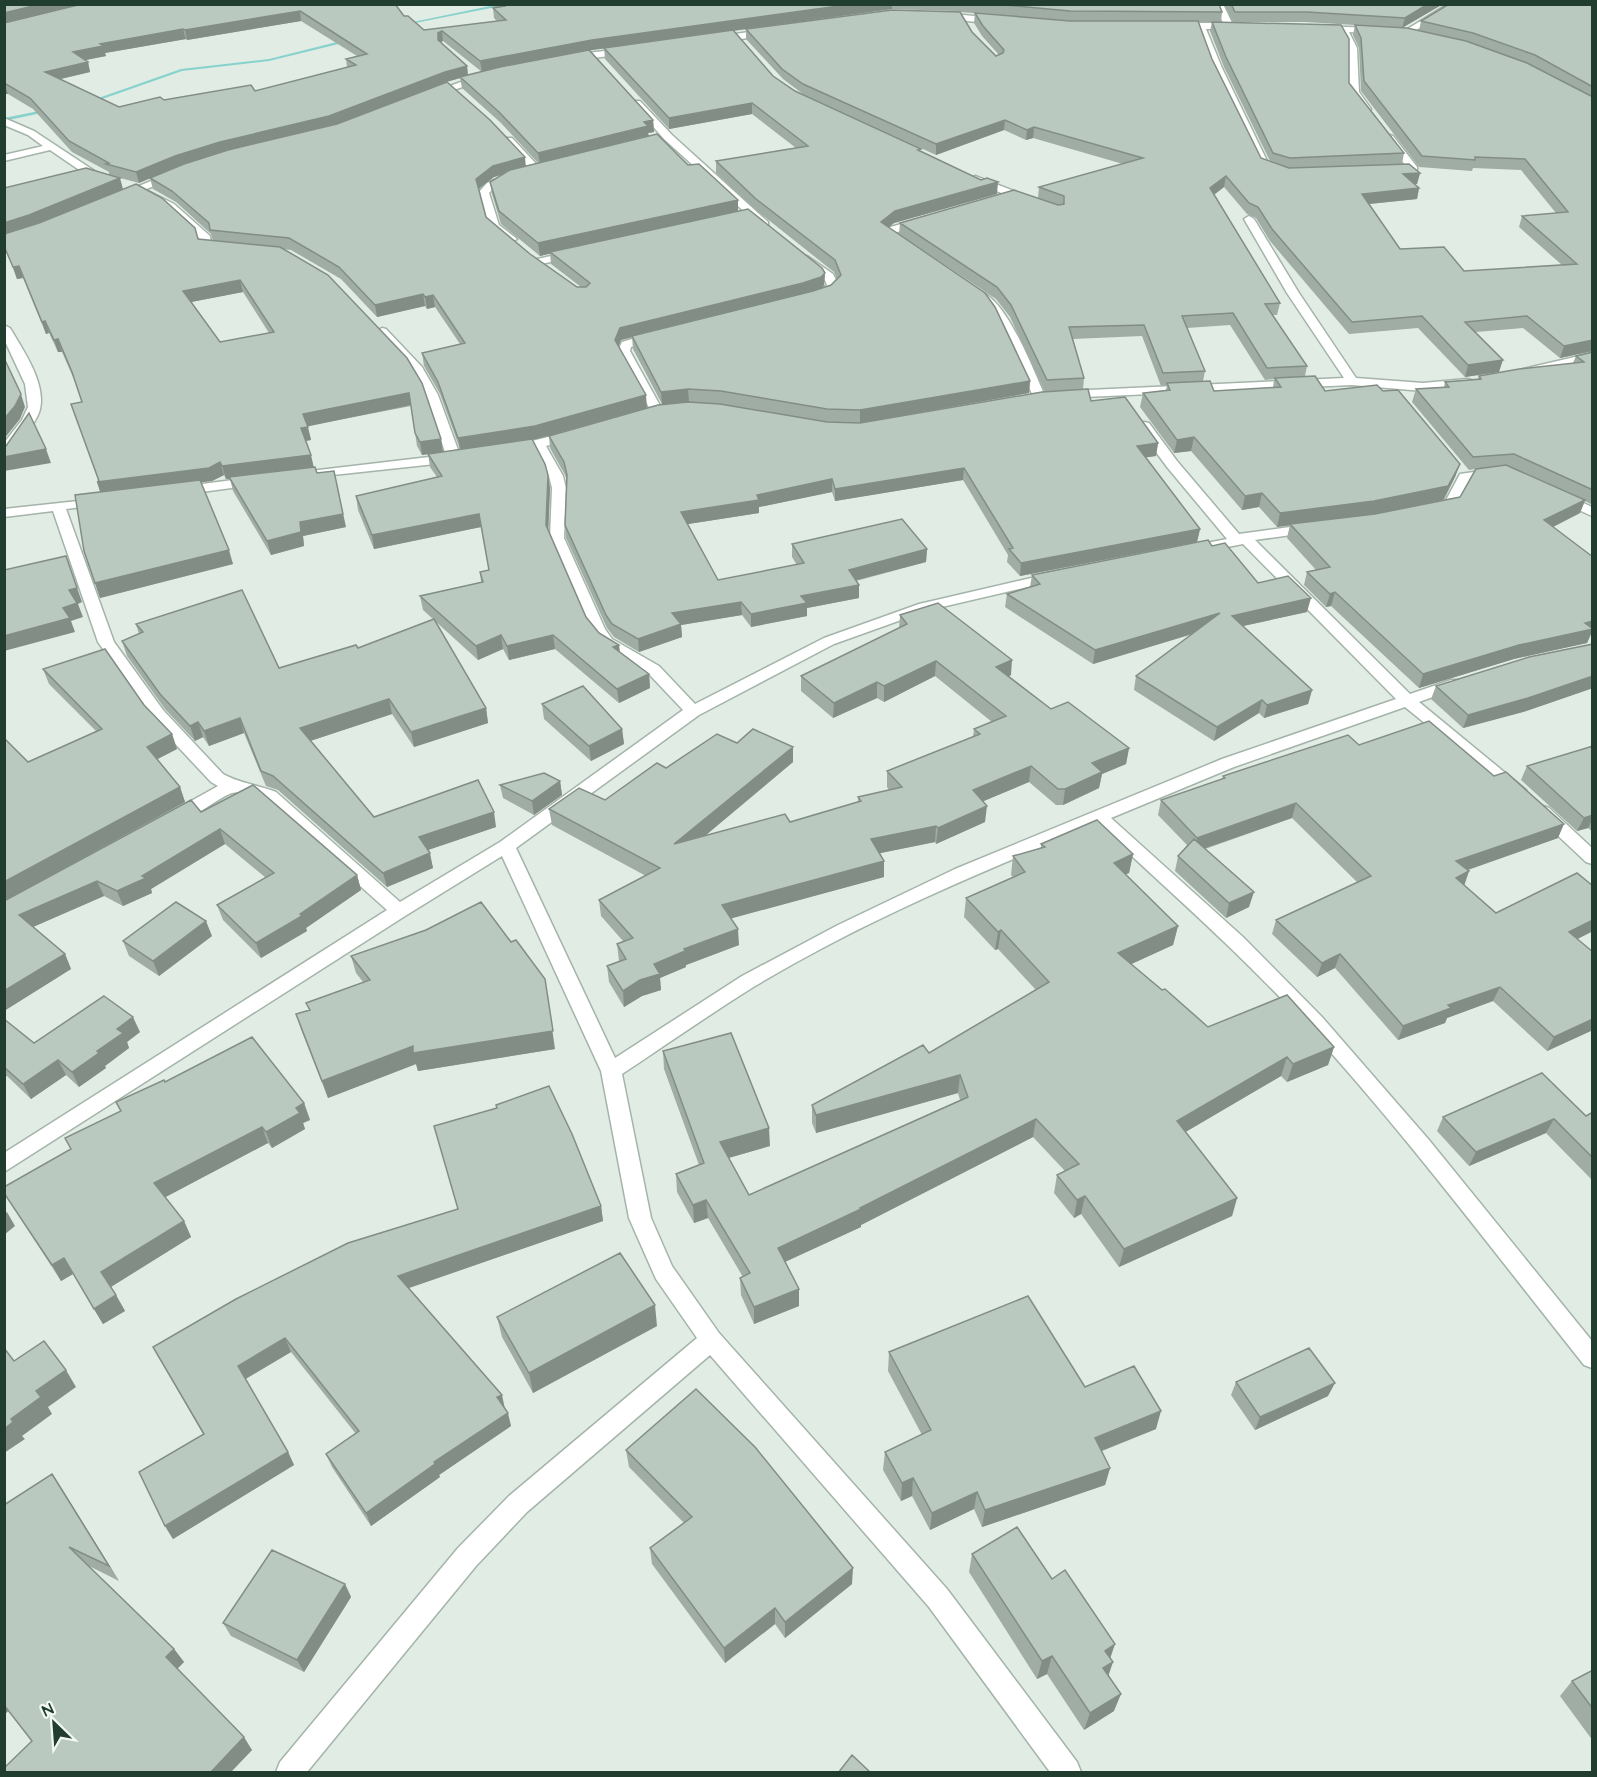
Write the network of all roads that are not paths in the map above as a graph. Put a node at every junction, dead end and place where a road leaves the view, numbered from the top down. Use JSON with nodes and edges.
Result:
{"nodes":[{"id":1,"x":1219,"y":4,"type":"edge"},
{"id":2,"x":1455,"y":4,"type":"edge"},
{"id":3,"x":934,"y":15,"type":"edge"},
{"id":4,"x":964,"y":17,"type":"junction"},
{"id":5,"x":1010,"y":22,"type":"edge"},
{"id":6,"x":1165,"y":26,"type":"edge"},
{"id":7,"x":1201,"y":26,"type":"junction"},
{"id":8,"x":1229,"y":26,"type":"junction"},
{"id":9,"x":1240,"y":26,"type":"edge"},
{"id":10,"x":970,"y":27,"type":"edge"},
{"id":11,"x":1305,"y":27,"type":"edge"},
{"id":12,"x":1343,"y":29,"type":"junction"},
{"id":13,"x":781,"y":30,"type":"edge"},
{"id":14,"x":1396,"y":32,"type":"junction"},
{"id":15,"x":1425,"y":37,"type":"edge"},
{"id":16,"x":704,"y":41,"type":"edge"},
{"id":17,"x":637,"y":49,"type":"edge"},
{"id":18,"x":559,"y":60,"type":"edge"},
{"id":19,"x":471,"y":70,"type":"edge"},
{"id":20,"x":490,"y":75,"type":"edge"},
{"id":21,"x":480,"y":78,"type":"junction"},
{"id":22,"x":630,"y":96,"type":"edge"},
{"id":23,"x":417,"y":100,"type":"edge"},
{"id":24,"x":4,"y":121,"type":"edge"},
{"id":25,"x":504,"y":135,"type":"edge"},
{"id":26,"x":50,"y":147,"type":"junction"},
{"id":27,"x":4,"y":158,"type":"edge"},
{"id":28,"x":1390,"y":170,"type":"edge"},
{"id":29,"x":182,"y":171,"type":"edge"},
{"id":30,"x":1287,"y":174,"type":"edge"},
{"id":31,"x":970,"y":177,"type":"edge"},
{"id":32,"x":138,"y":188,"type":"junction"},
{"id":33,"x":1014,"y":195,"type":"junction"},
{"id":34,"x":108,"y":201,"type":"edge"},
{"id":35,"x":991,"y":202,"type":"edge"},
{"id":36,"x":1036,"y":203,"type":"edge"},
{"id":37,"x":934,"y":218,"type":"edge"},
{"id":38,"x":1249,"y":219,"type":"edge"},
{"id":39,"x":777,"y":234,"type":"edge"},
{"id":40,"x":228,"y":248,"type":"edge"},
{"id":41,"x":794,"y":248,"type":"edge"},
{"id":42,"x":915,"y":250,"type":"edge"},
{"id":43,"x":582,"y":252,"type":"edge"},
{"id":44,"x":968,"y":286,"type":"edge"},
{"id":45,"x":808,"y":299,"type":"edge"},
{"id":46,"x":376,"y":325,"type":"edge"},
{"id":47,"x":4,"y":328,"type":"edge"},
{"id":48,"x":671,"y":332,"type":"edge"},
{"id":49,"x":1593,"y":357,"type":"edge"},
{"id":50,"x":1512,"y":375,"type":"edge"},
{"id":51,"x":1352,"y":381,"type":"junction"},
{"id":52,"x":1482,"y":381,"type":"edge"},
{"id":53,"x":1388,"y":384,"type":"junction"},
{"id":54,"x":1402,"y":401,"type":"edge"},
{"id":55,"x":1127,"y":402,"type":"junction"},
{"id":56,"x":657,"y":412,"type":"edge"},
{"id":57,"x":582,"y":432,"type":"edge"},
{"id":58,"x":539,"y":445,"type":"junction"},
{"id":59,"x":496,"y":452,"type":"edge"},
{"id":60,"x":4,"y":455,"type":"edge"},
{"id":61,"x":297,"y":476,"type":"edge"},
{"id":62,"x":1514,"y":476,"type":"edge"},
{"id":63,"x":274,"y":479,"type":"edge"},
{"id":64,"x":1544,"y":489,"type":"edge"},
{"id":65,"x":160,"y":493,"type":"edge"},
{"id":66,"x":115,"y":499,"type":"edge"},
{"id":67,"x":58,"y":506,"type":"junction"},
{"id":68,"x":1422,"y":511,"type":"edge"},
{"id":69,"x":1593,"y":512,"type":"edge"},
{"id":70,"x":4,"y":513,"type":"edge"},
{"id":71,"x":1325,"y":527,"type":"edge"},
{"id":72,"x":1241,"y":539,"type":"junction"},
{"id":73,"x":1180,"y":552,"type":"edge"},
{"id":74,"x":1066,"y":574,"type":"edge"},
{"id":75,"x":1475,"y":677,"type":"edge"},
{"id":76,"x":1407,"y":700,"type":"junction"},
{"id":77,"x":693,"y":711,"type":"junction"},
{"id":78,"x":231,"y":786,"type":"junction"},
{"id":79,"x":1098,"y":815,"type":"junction"},
{"id":80,"x":159,"y":826,"type":"edge"},
{"id":81,"x":506,"y":846,"type":"junction"},
{"id":82,"x":1593,"y":858,"type":"edge"},
{"id":83,"x":399,"y":911,"type":"junction"},
{"id":84,"x":611,"y":1071,"type":"junction"},
{"id":85,"x":4,"y":1164,"type":"edge"},
{"id":86,"x":711,"y":1340,"type":"junction"},
{"id":87,"x":1593,"y":1359,"type":"edge"},
{"id":88,"x":290,"y":1773,"type":"edge"},
{"id":89,"x":1067,"y":1773,"type":"edge"}],
"edges":[{"from":1,"to":8,"type":"street"},
{"from":2,"to":14,"type":"street"},
{"from":3,"to":4,"type":"street"},
{"from":4,"to":5,"type":"street"},
{"from":4,"to":10,"type":"street"},
{"from":6,"to":7,"type":"street"},
{"from":7,"to":8,"type":"street"},
{"from":7,"to":30,"type":"street"},
{"from":8,"to":9,"type":"street"},
{"from":11,"to":12,"type":"street"},
{"from":12,"to":14,"type":"street"},
{"from":12,"to":28,"type":"street"},
{"from":13,"to":16,"type":"street"},
{"from":14,"to":15,"type":"street"},
{"from":17,"to":18,"type":"street"},
{"from":19,"to":21,"type":"street"},
{"from":20,"to":21,"type":"street"},
{"from":21,"to":23,"type":"street"},
{"from":22,"to":39,"type":"street"},
{"from":24,"to":26,"type":"street"},
{"from":25,"to":43,"type":"street"},
{"from":26,"to":27,"type":"street"},
{"from":26,"to":32,"type":"street"},
{"from":29,"to":32,"type":"street"},
{"from":31,"to":33,"type":"street"},
{"from":32,"to":34,"type":"street"},
{"from":32,"to":40,"type":"street"},
{"from":33,"to":35,"type":"street"},
{"from":33,"to":36,"type":"street"},
{"from":37,"to":42,"type":"street"},
{"from":38,"to":51,"type":"street"},
{"from":41,"to":45,"type":"street"},
{"from":44,"to":55,"type":"street"},
{"from":46,"to":61,"type":"street"},
{"from":47,"to":60,"type":"street"},
{"from":48,"to":56,"type":"street"},
{"from":49,"to":50,"type":"street"},
{"from":51,"to":53,"type":"street"},
{"from":51,"to":55,"type":"street"},
{"from":52,"to":53,"type":"street"},
{"from":53,"to":54,"type":"street"},
{"from":55,"to":72,"type":"street"},
{"from":57,"to":58,"type":"street"},
{"from":58,"to":59,"type":"street"},
{"from":58,"to":77,"type":"street"},
{"from":62,"to":68,"type":"street"},
{"from":63,"to":65,"type":"street"},
{"from":64,"to":69,"type":"street"},
{"from":66,"to":67,"type":"street"},
{"from":67,"to":70,"type":"street"},
{"from":67,"to":78,"type":"street"},
{"from":71,"to":72,"type":"street"},
{"from":72,"to":73,"type":"street"},
{"from":72,"to":76,"type":"street"},
{"from":74,"to":77,"type":"street"},
{"from":75,"to":76,"type":"street"},
{"from":76,"to":79,"type":"street"},
{"from":76,"to":82,"type":"street"},
{"from":77,"to":81,"type":"street"},
{"from":78,"to":80,"type":"street"},
{"from":78,"to":83,"type":"street"},
{"from":79,"to":84,"type":"street"},
{"from":79,"to":87,"type":"street"},
{"from":81,"to":83,"type":"street"},
{"from":81,"to":84,"type":"street"},
{"from":83,"to":85,"type":"street"},
{"from":84,"to":86,"type":"street"},
{"from":86,"to":88,"type":"street"},
{"from":86,"to":89,"type":"street"}]}
